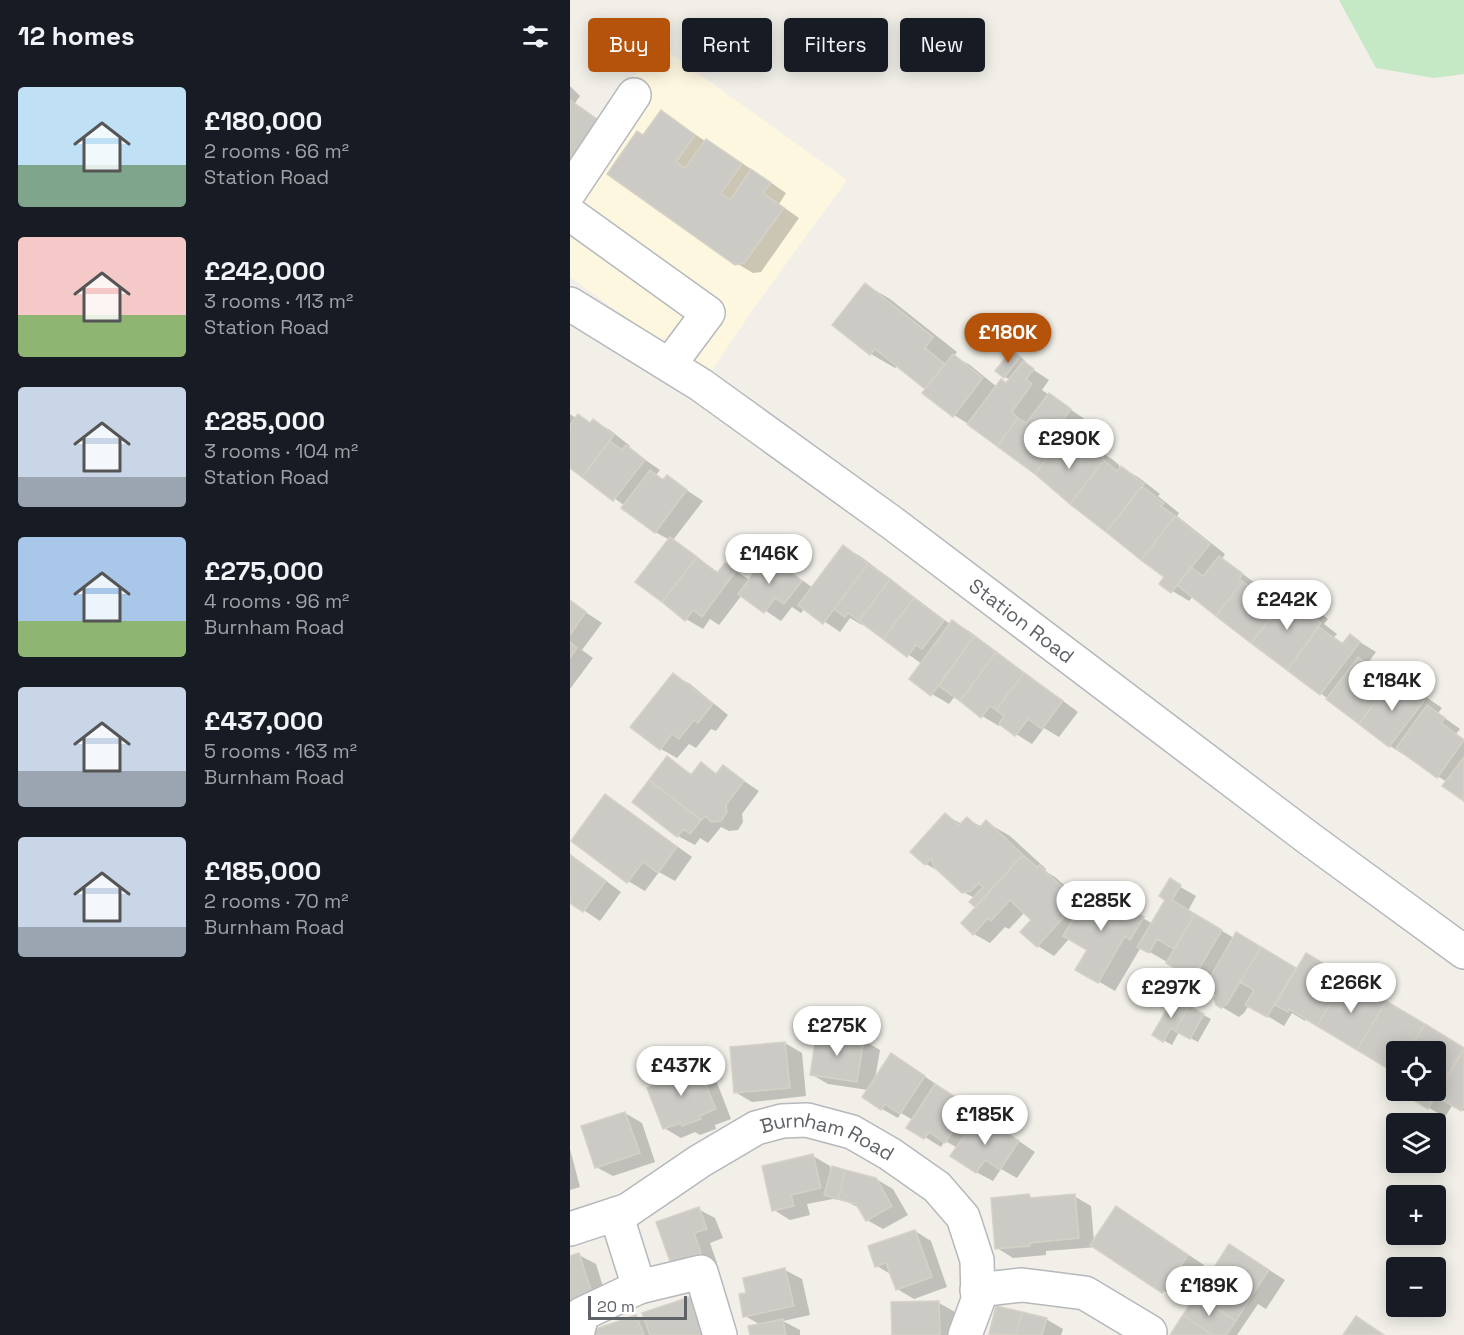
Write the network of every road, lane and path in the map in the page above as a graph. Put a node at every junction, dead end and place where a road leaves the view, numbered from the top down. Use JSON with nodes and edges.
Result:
{"nodes":[{"id":1,"x":634,"y":95,"type":"dead end"},
{"id":2,"x":570,"y":190,"type":"edge"},
{"id":3,"x":570,"y":214,"type":"edge"},
{"id":4,"x":570,"y":304,"type":"edge"},
{"id":5,"x":670,"y":364,"type":"junction"},
{"id":6,"x":1464,"y":952,"type":"edge"},
{"id":7,"x":616,"y":1214,"type":"junction"},
{"id":8,"x":570,"y":1229,"type":"edge"},
{"id":9,"x":639,"y":1287,"type":"junction"},
{"id":10,"x":977,"y":1290,"type":"junction"},
{"id":11,"x":1150,"y":1332,"type":"dead end"},
{"id":12,"x":577,"y":1335,"type":"edge"},
{"id":13,"x":720,"y":1335,"type":"edge"},
{"id":14,"x":965,"y":1335,"type":"edge"}],
"edges":[{"from":1,"to":2,"type":"street"},
{"from":3,"to":5,"type":"street"},
{"from":4,"to":5,"type":"street","name":"Station Road"},
{"from":5,"to":6,"type":"street","name":"Station Road"},
{"from":7,"to":8,"type":"street","name":"Burnham Road"},
{"from":7,"to":9,"type":"street"},
{"from":7,"to":10,"type":"street","name":"Burnham Road"},
{"from":9,"to":12,"type":"street"},
{"from":9,"to":13,"type":"street"},
{"from":10,"to":11,"type":"street"},
{"from":10,"to":14,"type":"street","name":"Burnham Road"}]}
